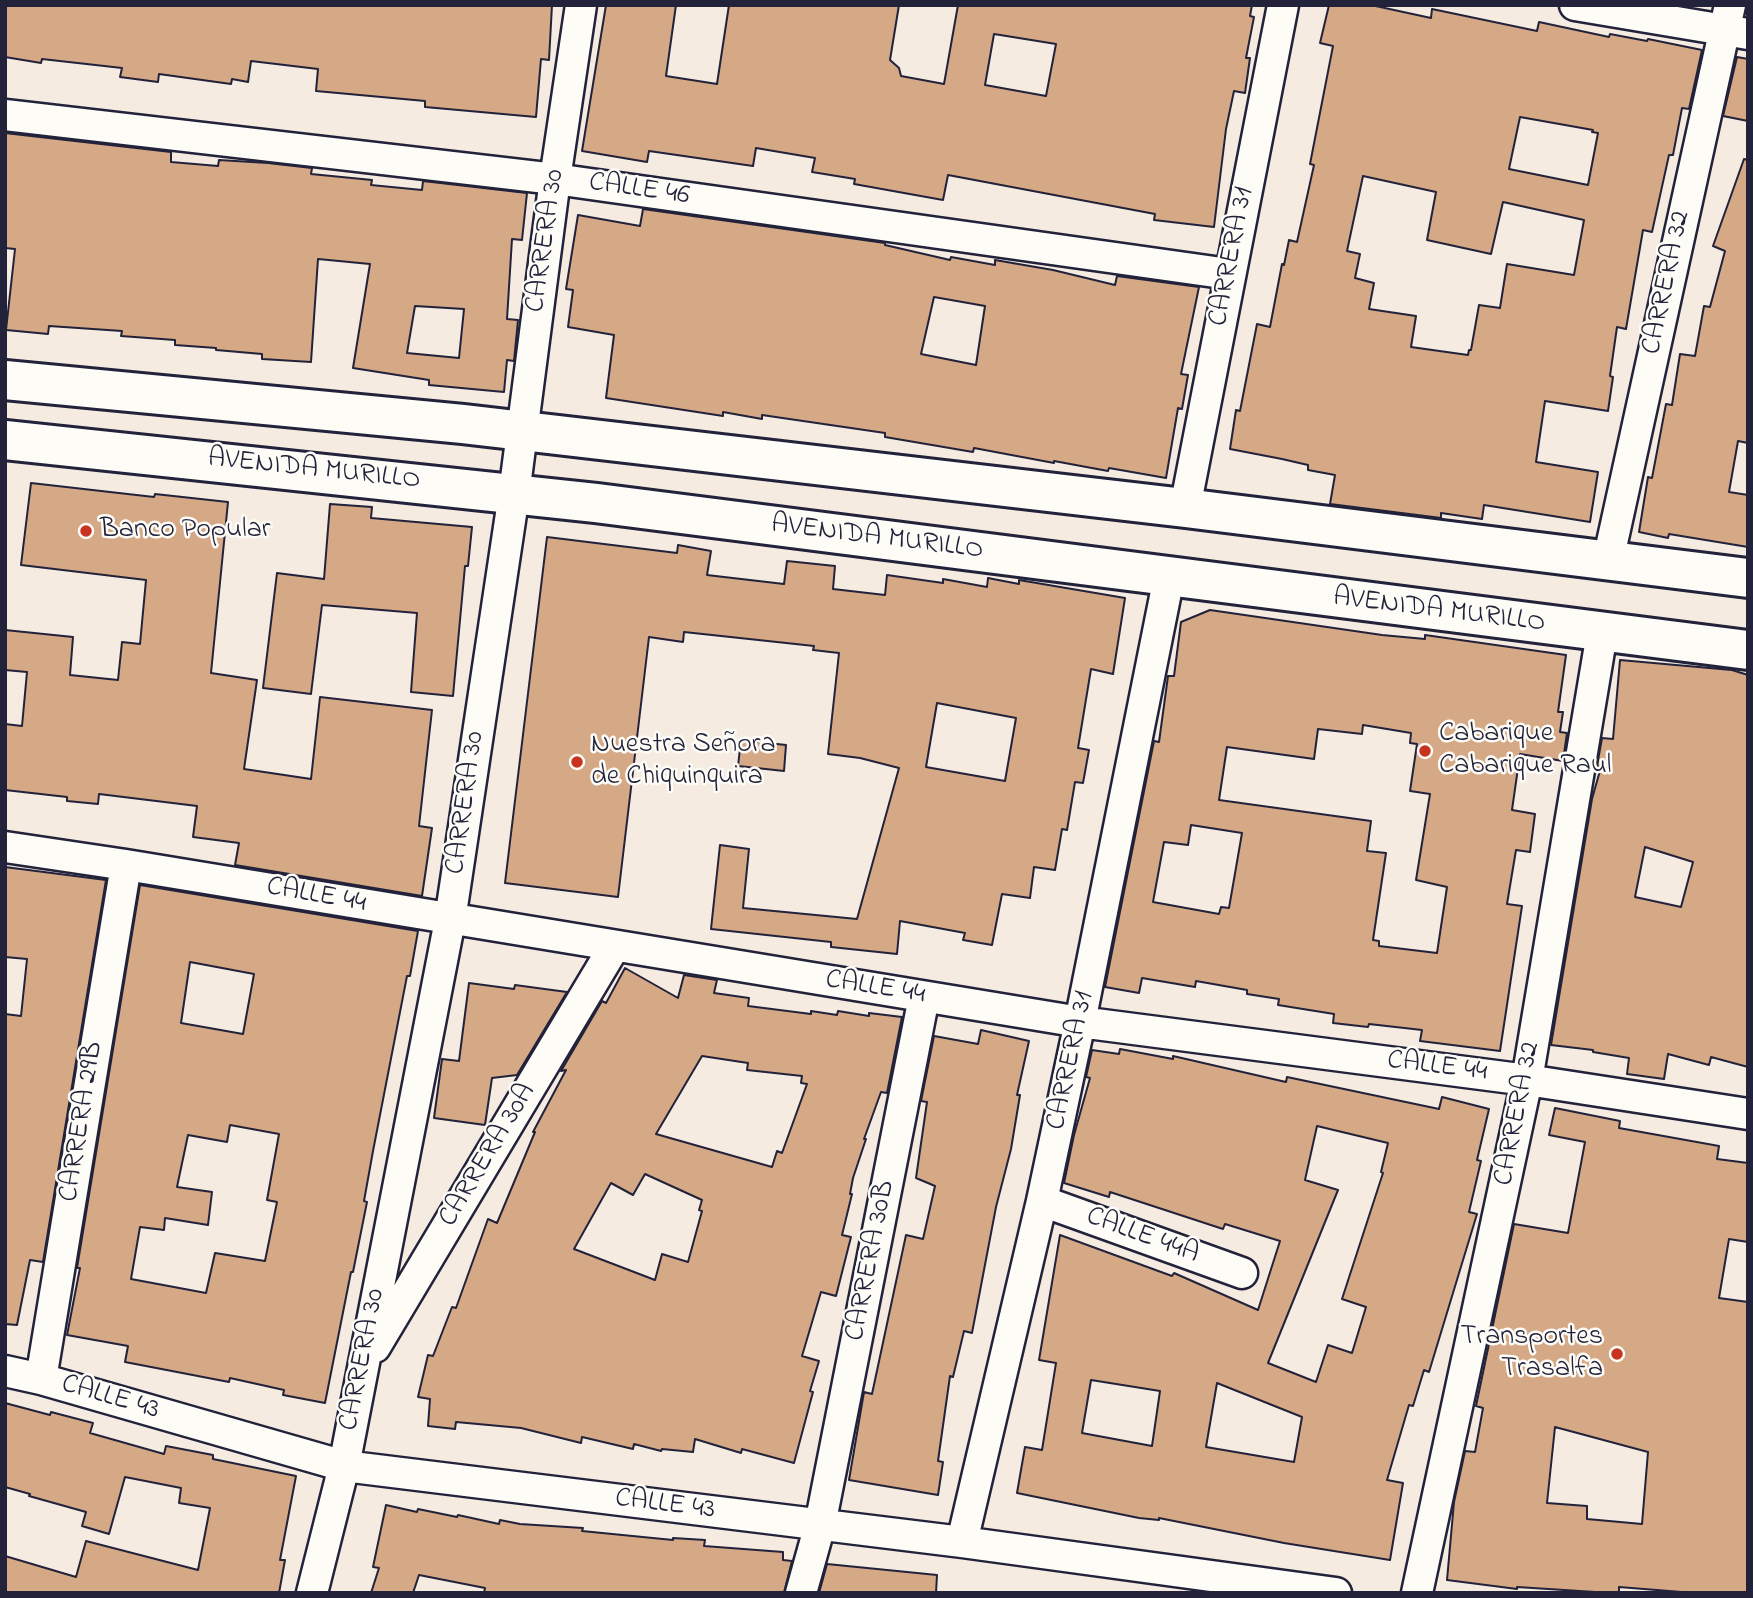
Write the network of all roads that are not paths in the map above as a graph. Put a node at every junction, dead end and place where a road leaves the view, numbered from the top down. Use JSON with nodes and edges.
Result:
{"nodes":[{"id":1,"x":581,"y":5,"type":"edge"},
{"id":2,"x":1283,"y":5,"type":"edge"},
{"id":3,"x":1575,"y":5,"type":"edge"},
{"id":4,"x":1734,"y":23,"type":"edge"},
{"id":5,"x":5,"y":115,"type":"edge"},
{"id":6,"x":555,"y":179,"type":"junction"},
{"id":7,"x":1229,"y":274,"type":"junction"},
{"id":8,"x":5,"y":380,"type":"edge"},
{"id":9,"x":522,"y":431,"type":"junction"},
{"id":10,"x":5,"y":440,"type":"edge"},
{"id":11,"x":514,"y":494,"type":"junction"},
{"id":12,"x":1185,"y":509,"type":"junction"},
{"id":13,"x":1608,"y":561,"type":"junction"},
{"id":14,"x":1169,"y":577,"type":"junction"},
{"id":15,"x":1748,"y":578,"type":"edge"},
{"id":16,"x":1602,"y":633,"type":"junction"},
{"id":17,"x":1748,"y":650,"type":"edge"},
{"id":18,"x":5,"y":847,"type":"edge"},
{"id":19,"x":126,"y":865,"type":"junction"},
{"id":20,"x":450,"y":920,"type":"junction"},
{"id":21,"x":614,"y":947,"type":"junction"},
{"id":22,"x":924,"y":997,"type":"junction"},
{"id":23,"x":1080,"y":1022,"type":"junction"},
{"id":24,"x":1527,"y":1080,"type":"junction"},
{"id":25,"x":1748,"y":1114,"type":"edge"},
{"id":26,"x":1042,"y":1201,"type":"junction"},
{"id":27,"x":1242,"y":1273,"type":"dead end"},
{"id":28,"x":364,"y":1365,"type":"junction"},
{"id":29,"x":5,"y":1371,"type":"edge"},
{"id":30,"x":41,"y":1379,"type":"junction"},
{"id":31,"x":344,"y":1466,"type":"junction"},
{"id":32,"x":820,"y":1525,"type":"junction"},
{"id":33,"x":962,"y":1542,"type":"junction"},
{"id":34,"x":312,"y":1593,"type":"edge"},
{"id":35,"x":801,"y":1593,"type":"edge"},
{"id":36,"x":1336,"y":1593,"type":"edge"},
{"id":37,"x":1417,"y":1593,"type":"edge"}],
"edges":[{"from":1,"to":6,"type":"street","name":"CARRERA 30"},
{"from":2,"to":7,"type":"street","name":"CARRERA 31"},
{"from":3,"to":4,"type":"street"},
{"from":4,"to":13,"type":"street","name":"CARRERA 32"},
{"from":5,"to":6,"type":"street","name":"CALLE 46"},
{"from":6,"to":7,"type":"street","name":"CALLE 46"},
{"from":6,"to":9,"type":"street","name":"CARRERA 30"},
{"from":7,"to":12,"type":"street","name":"CARRERA 31"},
{"from":8,"to":9,"type":"main road"},
{"from":9,"to":11,"type":"street","name":"CARRERA 30"},
{"from":9,"to":12,"type":"main road"},
{"from":10,"to":11,"type":"main road","name":"AVENIDA MURILLO"},
{"from":11,"to":14,"type":"main road","name":"AVENIDA MURILLO"},
{"from":11,"to":20,"type":"street","name":"CARRERA 30"},
{"from":12,"to":13,"type":"main road"},
{"from":13,"to":15,"type":"main road"},
{"from":14,"to":16,"type":"main road","name":"AVENIDA MURILLO"},
{"from":14,"to":23,"type":"street","name":"CARRERA 31"},
{"from":16,"to":17,"type":"main road","name":"AVENIDA MURILLO"},
{"from":16,"to":24,"type":"street","name":"CARRERA 32"},
{"from":18,"to":19,"type":"street","name":"CALLE 44"},
{"from":19,"to":20,"type":"street","name":"CALLE 44"},
{"from":19,"to":30,"type":"street","name":"CARRERA 29B"},
{"from":20,"to":21,"type":"street","name":"CALLE 44"},
{"from":20,"to":28,"type":"street","name":"CARRERA 30"},
{"from":21,"to":22,"type":"street","name":"CALLE 44"},
{"from":21,"to":28,"type":"street","name":"CARRERA 30A"},
{"from":22,"to":23,"type":"street","name":"CALLE 44"},
{"from":22,"to":32,"type":"street","name":"CARRERA 30B"},
{"from":23,"to":24,"type":"street","name":"CALLE 44"},
{"from":23,"to":26,"type":"street","name":"CARRERA 31"},
{"from":24,"to":25,"type":"street","name":"CALLE 44"},
{"from":24,"to":37,"type":"street","name":"CARRERA 32"},
{"from":26,"to":27,"type":"street","name":"CALLE 44A"},
{"from":26,"to":33,"type":"street","name":"CARRERA 31"},
{"from":28,"to":31,"type":"street","name":"CARRERA 30"},
{"from":29,"to":30,"type":"street","name":"CALLE 43"},
{"from":30,"to":31,"type":"street","name":"CALLE 43"},
{"from":31,"to":32,"type":"street","name":"CALLE 43"},
{"from":31,"to":34,"type":"street","name":"CARRERA 30"},
{"from":32,"to":33,"type":"street","name":"CALLE 43"},
{"from":32,"to":35,"type":"street"},
{"from":33,"to":36,"type":"street","name":"CALLE 43"}]}
